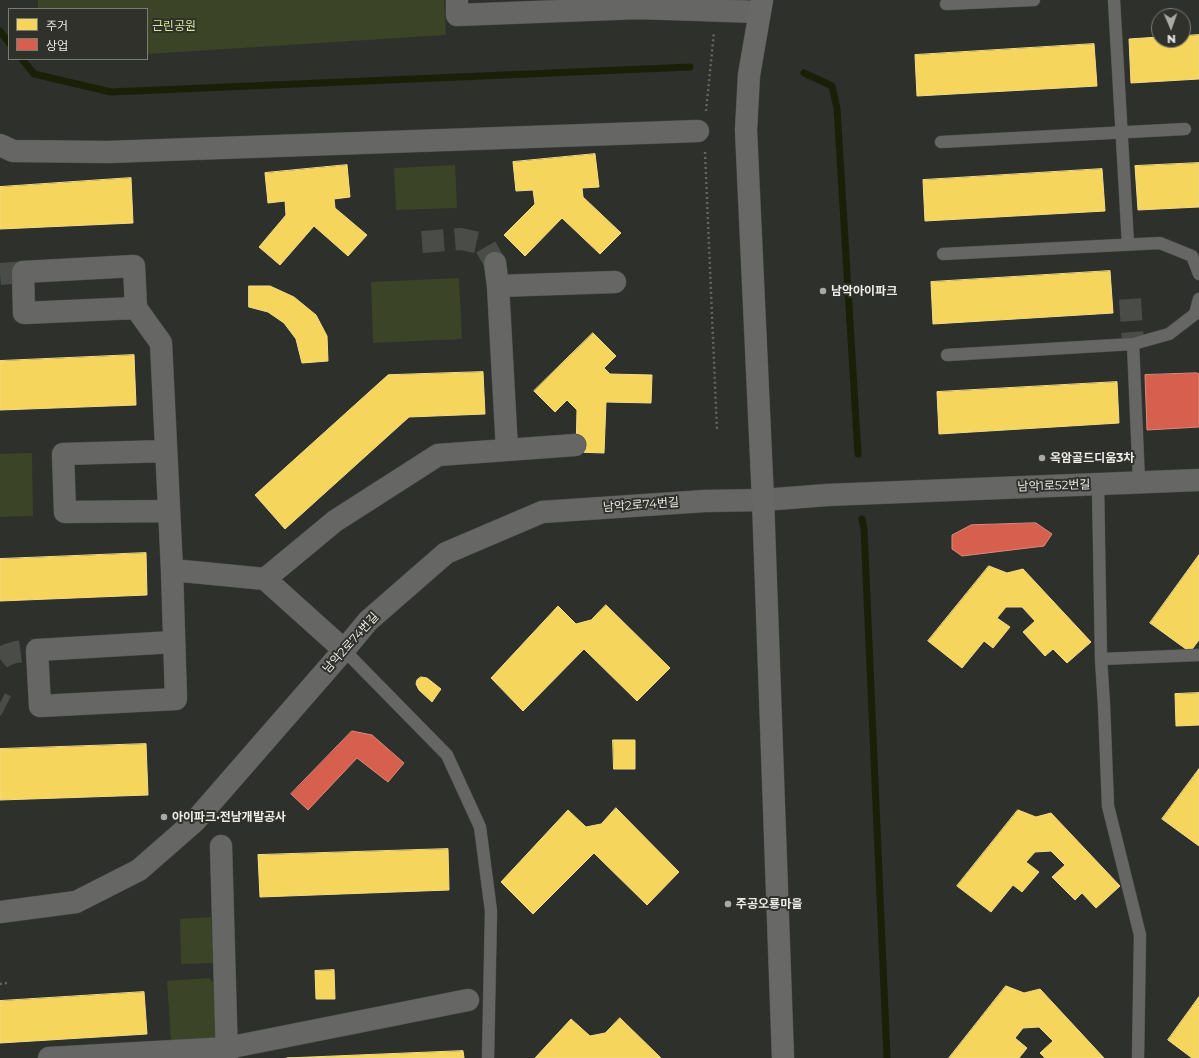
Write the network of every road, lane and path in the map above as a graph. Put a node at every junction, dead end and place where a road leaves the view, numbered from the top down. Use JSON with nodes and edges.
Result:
{"nodes":[{"id":1,"x":457,"y":0,"type":"edge"},
{"id":2,"x":1034,"y":0,"type":"edge"},
{"id":3,"x":1114,"y":0,"type":"edge"},
{"id":4,"x":639,"y":4,"type":"edge"},
{"id":5,"x":946,"y":4,"type":"dead end"},
{"id":6,"x":760,"y":6,"type":"edge"},
{"id":7,"x":716,"y":11,"type":"junction"},
{"id":8,"x":1185,"y":129,"type":"dead end"},
{"id":9,"x":703,"y":132,"type":"junction"},
{"id":10,"x":1122,"y":134,"type":"junction"},
{"id":11,"x":941,"y":142,"type":"dead end"},
{"id":12,"x":0,"y":145,"type":"edge"},
{"id":13,"x":1128,"y":244,"type":"junction"},
{"id":14,"x":943,"y":254,"type":"dead end"},
{"id":15,"x":495,"y":262,"type":"tunnel mouth"},
{"id":16,"x":1199,"y":274,"type":"edge"},
{"id":17,"x":615,"y":282,"type":"dead end"},
{"id":18,"x":498,"y":286,"type":"junction"},
{"id":19,"x":1199,"y":299,"type":"edge"},
{"id":20,"x":136,"y":308,"type":"junction"},
{"id":21,"x":1132,"y":344,"type":"junction"},
{"id":22,"x":948,"y":355,"type":"dead end"},
{"id":23,"x":717,"y":431,"type":"dead end"},
{"id":24,"x":575,"y":445,"type":"dead end"},
{"id":25,"x":507,"y":450,"type":"junction"},
{"id":26,"x":166,"y":451,"type":"junction"},
{"id":27,"x":1199,"y":480,"type":"edge"},
{"id":28,"x":1139,"y":482,"type":"junction"},
{"id":29,"x":1098,"y":484,"type":"junction"},
{"id":30,"x":763,"y":500,"type":"junction"},
{"id":31,"x":169,"y":511,"type":"junction"},
{"id":32,"x":172,"y":570,"type":"junction"},
{"id":33,"x":265,"y":579,"type":"junction"},
{"id":34,"x":174,"y":642,"type":"junction"},
{"id":35,"x":344,"y":650,"type":"junction"},
{"id":36,"x":1199,"y":655,"type":"edge"},
{"id":37,"x":1101,"y":659,"type":"junction"},
{"id":38,"x":221,"y":846,"type":"dead end"},
{"id":39,"x":0,"y":912,"type":"edge"},
{"id":40,"x":7,"y":983,"type":"dead end"},
{"id":41,"x":0,"y":984,"type":"edge"},
{"id":42,"x":468,"y":1000,"type":"dead end"},
{"id":43,"x":227,"y":1053,"type":"edge"},
{"id":44,"x":49,"y":1058,"type":"edge"},
{"id":45,"x":488,"y":1058,"type":"edge"},
{"id":46,"x":783,"y":1058,"type":"edge"},
{"id":47,"x":1138,"y":1058,"type":"edge"}],
"edges":[{"from":1,"to":4,"type":"street"},
{"from":2,"to":5,"type":"lane"},
{"from":3,"to":10,"type":"lane"},
{"from":4,"to":7,"type":"street"},
{"from":6,"to":7,"type":"street"},
{"from":6,"to":30,"type":"street"},
{"from":7,"to":9,"type":"path"},
{"from":8,"to":10,"type":"lane"},
{"from":9,"to":12,"type":"street"},
{"from":9,"to":23,"type":"path"},
{"from":10,"to":11,"type":"lane"},
{"from":10,"to":13,"type":"lane"},
{"from":13,"to":14,"type":"lane"},
{"from":13,"to":16,"type":"lane"},
{"from":15,"to":18,"type":"street"},
{"from":17,"to":18,"type":"street"},
{"from":18,"to":25,"type":"street"},
{"from":19,"to":21,"type":"lane"},
{"from":20,"to":20,"type":"street"},
{"from":20,"to":26,"type":"street"},
{"from":21,"to":22,"type":"lane"},
{"from":21,"to":28,"type":"lane"},
{"from":24,"to":25,"type":"street"},
{"from":25,"to":33,"type":"street"},
{"from":26,"to":31,"type":"street"},
{"from":26,"to":31,"type":"street"},
{"from":27,"to":28,"type":"street","name":"남악1로52번길"},
{"from":28,"to":29,"type":"street","name":"남악1로52번길"},
{"from":29,"to":30,"type":"street","name":"남악1로52번길"},
{"from":29,"to":37,"type":"lane"},
{"from":30,"to":35,"type":"street","name":"남악2로74번길"},
{"from":30,"to":46,"type":"street"},
{"from":31,"to":32,"type":"street"},
{"from":32,"to":33,"type":"street"},
{"from":32,"to":34,"type":"street"},
{"from":33,"to":35,"type":"street"},
{"from":34,"to":34,"type":"street"},
{"from":35,"to":39,"type":"street","name":"남악2로74번길"},
{"from":35,"to":45,"type":"lane"},
{"from":36,"to":37,"type":"lane"},
{"from":37,"to":47,"type":"lane"},
{"from":38,"to":43,"type":"street"},
{"from":40,"to":41,"type":"path"},
{"from":42,"to":43,"type":"street"},
{"from":43,"to":44,"type":"street"}]}
